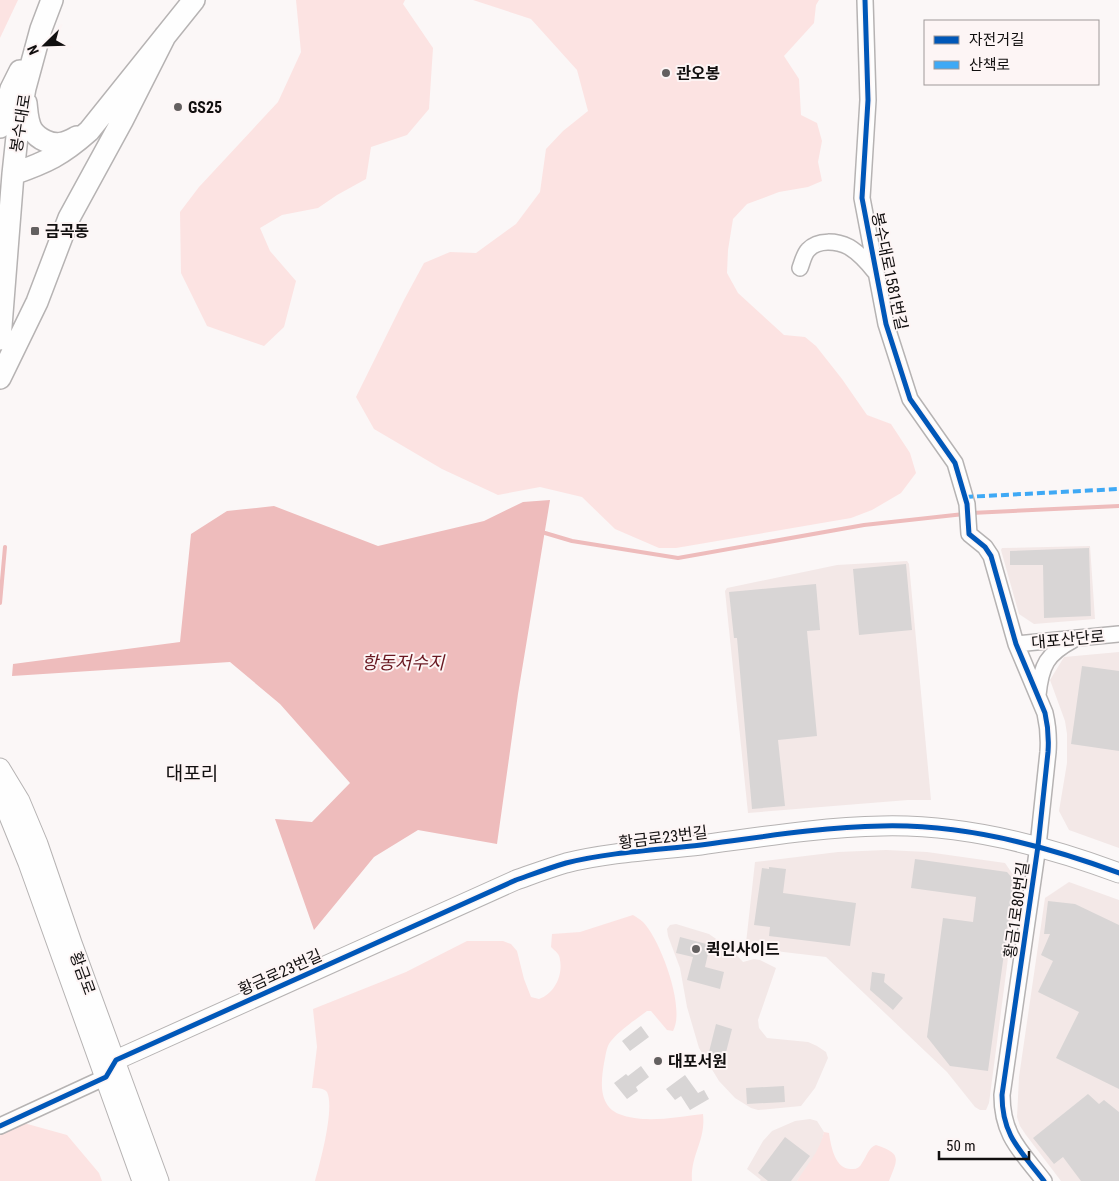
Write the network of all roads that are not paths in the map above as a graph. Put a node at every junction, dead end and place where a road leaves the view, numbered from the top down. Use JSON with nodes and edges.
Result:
{"nodes":[{"id":1,"x":52,"y":0,"type":"edge"},
{"id":2,"x":194,"y":0,"type":"edge"},
{"id":3,"x":865,"y":0,"type":"edge"},
{"id":4,"x":41,"y":29,"type":"junction"},
{"id":5,"x":165,"y":36,"type":"junction"},
{"id":6,"x":25,"y":88,"type":"junction"},
{"id":7,"x":134,"y":98,"type":"junction"},
{"id":8,"x":0,"y":127,"type":"edge"},
{"id":9,"x":89,"y":131,"type":"junction"},
{"id":10,"x":6,"y":180,"type":"edge"},
{"id":11,"x":800,"y":268,"type":"dead end"},
{"id":12,"x":876,"y":273,"type":"junction"},
{"id":13,"x":0,"y":339,"type":"edge"},
{"id":14,"x":0,"y":378,"type":"edge"},
{"id":15,"x":967,"y":529,"type":"joint"},
{"id":16,"x":1119,"y":634,"type":"edge"},
{"id":17,"x":1077,"y":638,"type":"junction"},
{"id":18,"x":1016,"y":644,"type":"junction"},
{"id":19,"x":1038,"y":696,"type":"junction"},
{"id":20,"x":0,"y":768,"type":"edge"},
{"id":21,"x":0,"y":794,"type":"edge"},
{"id":22,"x":1038,"y":846,"type":"junction"},
{"id":23,"x":1119,"y":873,"type":"edge"},
{"id":24,"x":116,"y":1060,"type":"junction"},
{"id":25,"x":106,"y":1077,"type":"junction"},
{"id":26,"x":0,"y":1126,"type":"edge"},
{"id":27,"x":142,"y":1181,"type":"edge"},
{"id":28,"x":159,"y":1181,"type":"edge"},
{"id":29,"x":1044,"y":1181,"type":"edge"}],
"edges":[{"from":1,"to":4,"type":"main road","name":"봉수대로"},
{"from":2,"to":5,"type":"main road"},
{"from":3,"to":12,"type":"street","name":"봉수대로1581번길"},
{"from":4,"to":6,"type":"main road","name":"봉수대로"},
{"from":4,"to":8,"type":"main road"},
{"from":5,"to":7,"type":"main road"},
{"from":5,"to":9,"type":"main road"},
{"from":6,"to":9,"type":"main road"},
{"from":6,"to":10,"type":"main road","name":"봉수대로"},
{"from":7,"to":10,"type":"main road"},
{"from":7,"to":14,"type":"main road"},
{"from":9,"to":10,"type":"main road"},
{"from":10,"to":13,"type":"main road","name":"봉수대로"},
{"from":11,"to":12,"type":"street"},
{"from":12,"to":15,"type":"street","name":"봉수대로1581번길"},
{"from":15,"to":18,"type":"street","name":"황금1로80번길"},
{"from":16,"to":17,"type":"street","name":"대포산단로"},
{"from":17,"to":18,"type":"street","name":"대포산단로"},
{"from":17,"to":19,"type":"street"},
{"from":18,"to":19,"type":"street","name":"황금1로80번길"},
{"from":19,"to":22,"type":"street","name":"황금1로80번길"},
{"from":20,"to":24,"type":"street","name":"황금로"},
{"from":21,"to":25,"type":"street","name":"황금로"},
{"from":22,"to":23,"type":"street","name":"황금로23번길"},
{"from":22,"to":24,"type":"street","name":"황금로23번길"},
{"from":22,"to":29,"type":"street","name":"황금1로80번길"},
{"from":24,"to":25,"type":"street"},
{"from":24,"to":28,"type":"street","name":"황금로"},
{"from":25,"to":26,"type":"street"},
{"from":25,"to":27,"type":"street","name":"황금로"}]}
